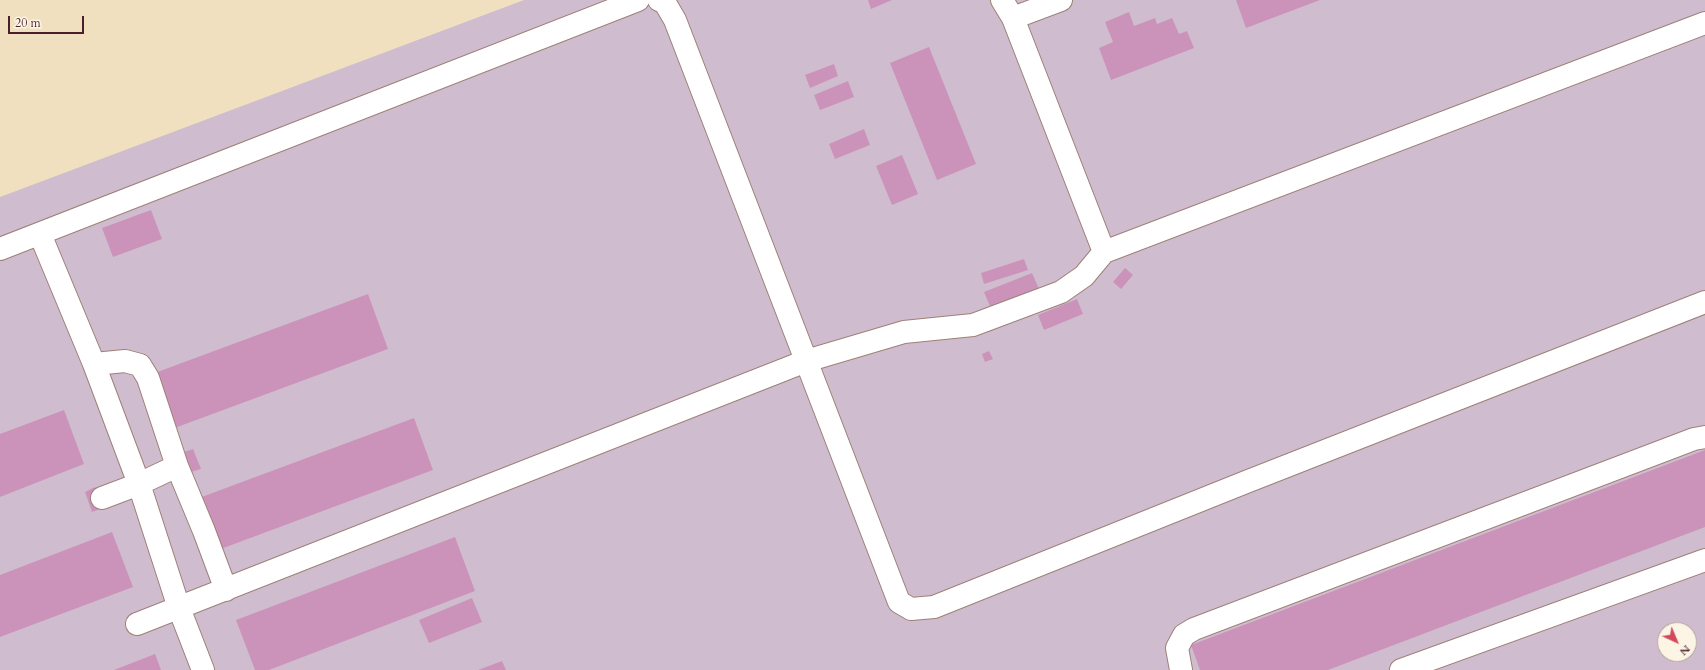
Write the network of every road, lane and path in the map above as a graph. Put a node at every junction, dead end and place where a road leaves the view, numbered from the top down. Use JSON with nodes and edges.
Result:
{"nodes":[{"id":1,"x":638,"y":0,"type":"edge"},
{"id":2,"x":659,"y":0,"type":"edge"},
{"id":3,"x":1061,"y":0,"type":"edge"},
{"id":4,"x":1008,"y":9,"type":"edge"},
{"id":5,"x":1705,"y":23,"type":"edge"},
{"id":6,"x":40,"y":234,"type":"junction"},
{"id":7,"x":0,"y":249,"type":"edge"},
{"id":8,"x":1104,"y":252,"type":"junction"},
{"id":9,"x":1705,"y":302,"type":"edge"},
{"id":10,"x":806,"y":362,"type":"junction"},
{"id":11,"x":94,"y":364,"type":"junction"},
{"id":12,"x":1705,"y":437,"type":"edge"},
{"id":13,"x":177,"y":466,"type":"junction"},
{"id":14,"x":138,"y":484,"type":"junction"},
{"id":15,"x":102,"y":498,"type":"dead end"},
{"id":16,"x":1705,"y":560,"type":"edge"},
{"id":17,"x":226,"y":590,"type":"junction"},
{"id":18,"x":179,"y":608,"type":"junction"},
{"id":19,"x":137,"y":624,"type":"dead end"},
{"id":20,"x":203,"y":670,"type":"edge"},
{"id":21,"x":1181,"y":670,"type":"edge"},
{"id":22,"x":1401,"y":670,"type":"edge"}],
"edges":[{"from":1,"to":6,"type":"lane"},
{"from":2,"to":10,"type":"lane"},
{"from":3,"to":4,"type":"lane"},
{"from":4,"to":8,"type":"lane"},
{"from":5,"to":8,"type":"lane"},
{"from":6,"to":7,"type":"lane"},
{"from":6,"to":11,"type":"lane"},
{"from":8,"to":10,"type":"lane"},
{"from":9,"to":10,"type":"lane"},
{"from":10,"to":17,"type":"lane"},
{"from":11,"to":13,"type":"lane"},
{"from":11,"to":14,"type":"lane"},
{"from":12,"to":21,"type":"lane"},
{"from":13,"to":14,"type":"lane"},
{"from":13,"to":17,"type":"lane"},
{"from":14,"to":15,"type":"lane"},
{"from":14,"to":18,"type":"lane"},
{"from":16,"to":22,"type":"lane"},
{"from":17,"to":18,"type":"lane"},
{"from":18,"to":19,"type":"lane"},
{"from":18,"to":20,"type":"lane"}]}
